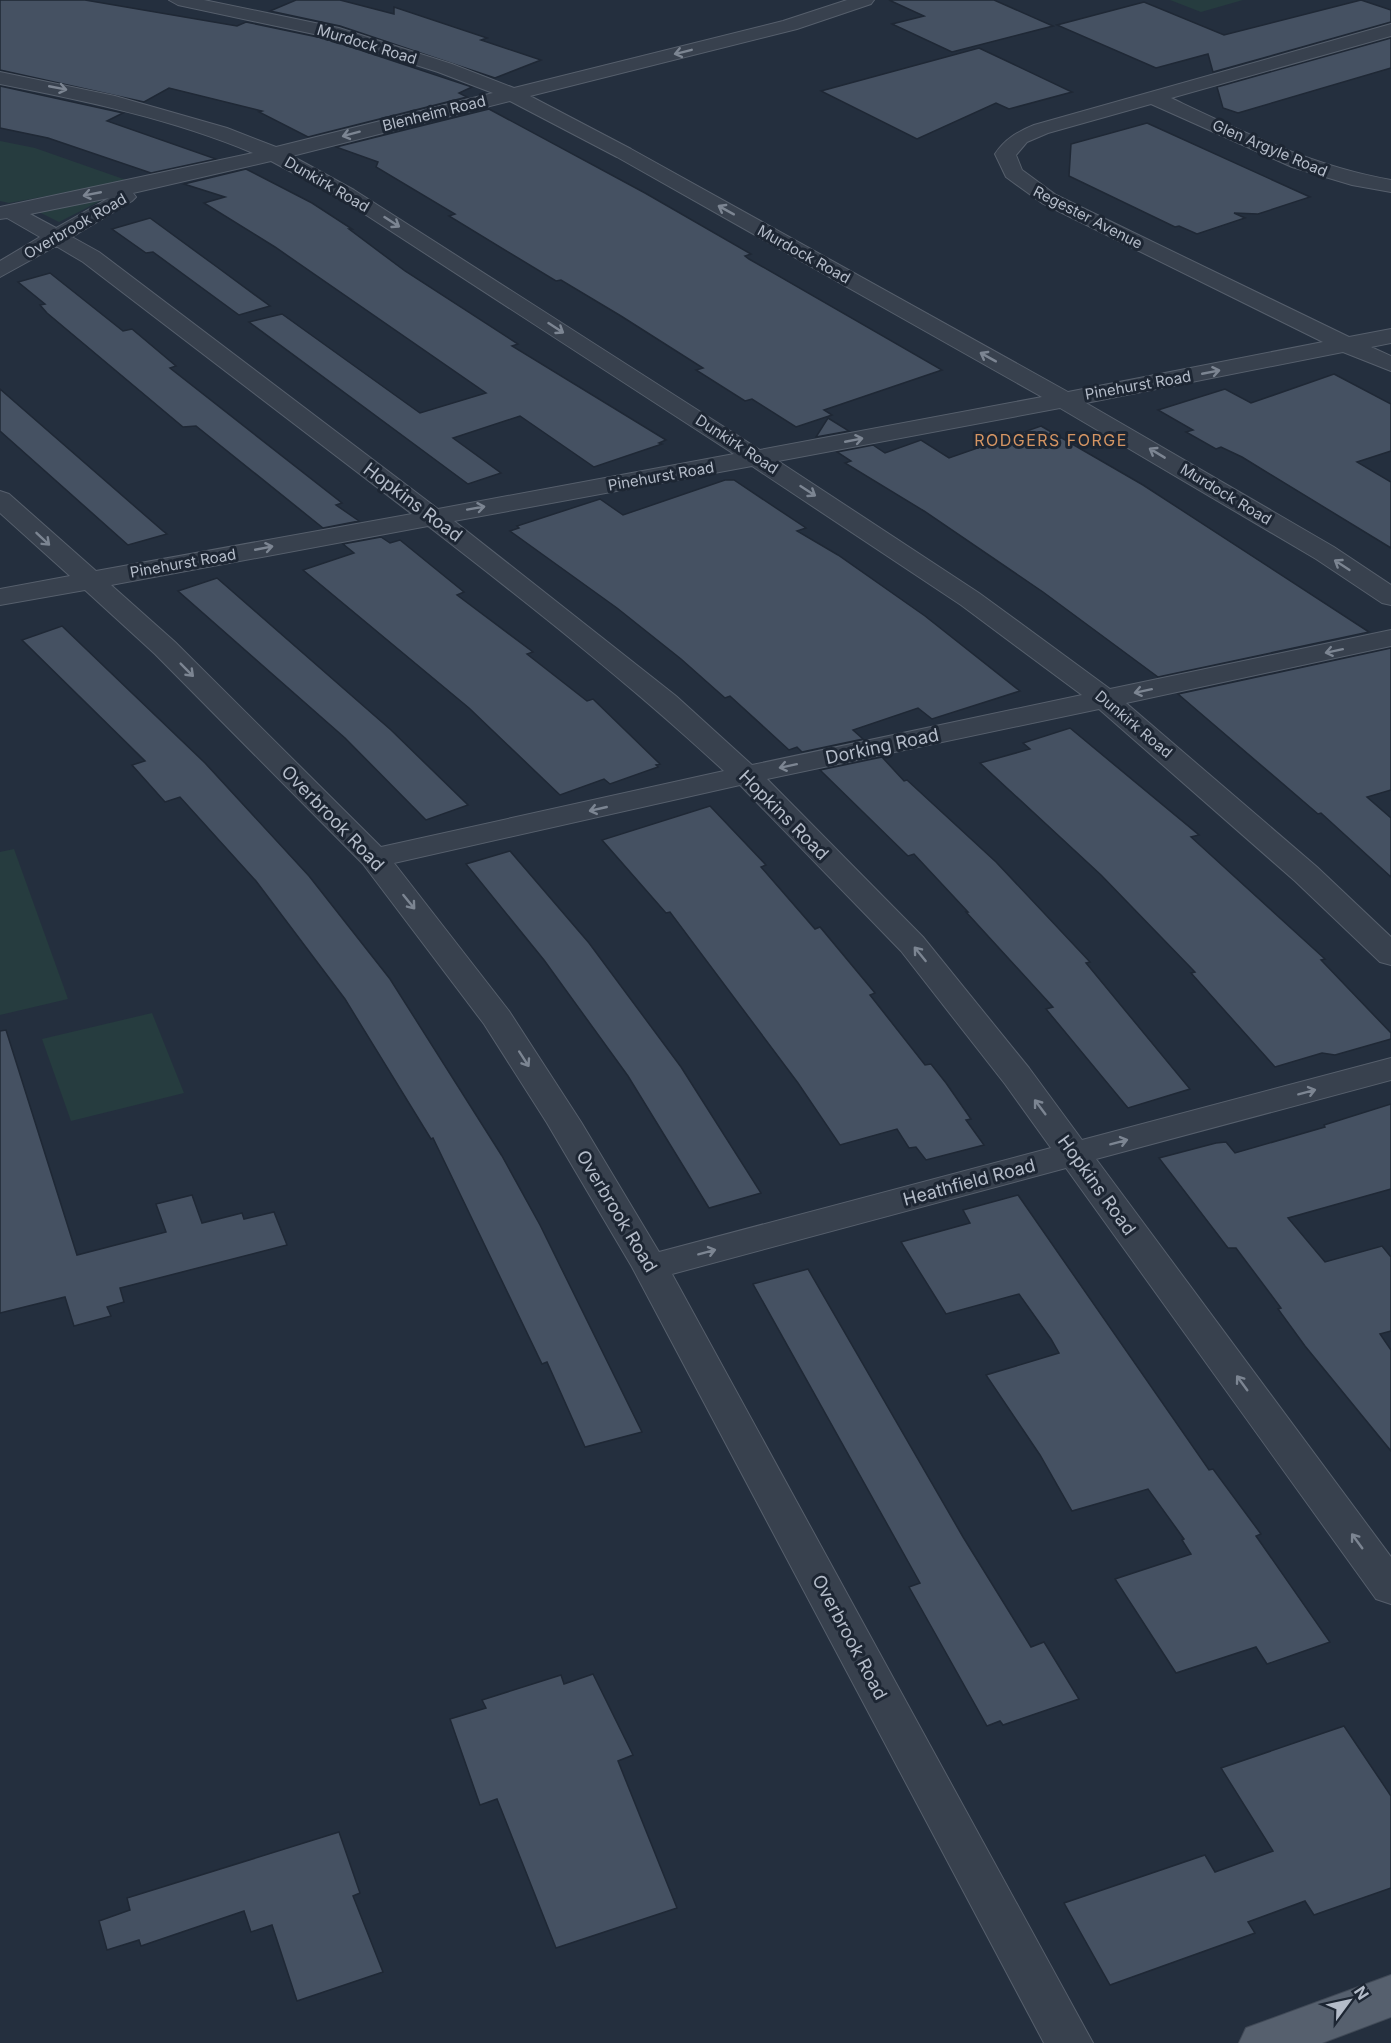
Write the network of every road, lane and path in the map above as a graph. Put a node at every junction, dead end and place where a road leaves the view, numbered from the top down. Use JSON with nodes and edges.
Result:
{"nodes":[{"id":1,"x":178,"y":0,"type":"edge"},
{"id":2,"x":865,"y":0,"type":"edge"},
{"id":3,"x":1391,"y":30,"type":"edge"},
{"id":4,"x":0,"y":78,"type":"edge"},
{"id":5,"x":512,"y":94,"type":"junction"},
{"id":6,"x":1152,"y":97,"type":"junction"},
{"id":7,"x":273,"y":154,"type":"junction"},
{"id":8,"x":150,"y":183,"type":"junction"},
{"id":9,"x":1391,"y":186,"type":"edge"},
{"id":10,"x":5,"y":212,"type":"edge"},
{"id":11,"x":57,"y":236,"type":"junction"},
{"id":12,"x":0,"y":270,"type":"edge"},
{"id":13,"x":1391,"y":336,"type":"edge"},
{"id":14,"x":1346,"y":345,"type":"junction"},
{"id":15,"x":1391,"y":364,"type":"edge"},
{"id":16,"x":1063,"y":399,"type":"junction"},
{"id":17,"x":759,"y":459,"type":"junction"},
{"id":18,"x":0,"y":499,"type":"edge"},
{"id":19,"x":431,"y":516,"type":"junction"},
{"id":20,"x":89,"y":581,"type":"junction"},
{"id":21,"x":0,"y":597,"type":"edge"},
{"id":22,"x":1391,"y":597,"type":"edge"},
{"id":23,"x":1391,"y":638,"type":"edge"},
{"id":24,"x":1105,"y":699,"type":"junction"},
{"id":25,"x":746,"y":775,"type":"junction"},
{"id":26,"x":374,"y":858,"type":"junction"},
{"id":27,"x":1391,"y":955,"type":"edge"},
{"id":28,"x":1391,"y":1069,"type":"edge"},
{"id":29,"x":1074,"y":1154,"type":"junction"},
{"id":30,"x":650,"y":1267,"type":"junction"},
{"id":31,"x":1391,"y":1588,"type":"edge"},
{"id":32,"x":1391,"y":1996,"type":"edge"},
{"id":33,"x":1069,"y":2043,"type":"edge"},
{"id":34,"x":1263,"y":2043,"type":"edge"}],
"edges":[{"from":1,"to":5,"type":"street","name":"Murdock Road"},
{"from":2,"to":5,"type":"street","name":"Blenheim Road","one_way":true},
{"from":3,"to":6,"type":"street","name":"Regester Avenue"},
{"from":4,"to":7,"type":"street","name":"Dunkirk Road","one_way":true},
{"from":5,"to":7,"type":"street","name":"Blenheim Road","one_way":true},
{"from":16,"to":5,"type":"street","name":"Murdock Road","one_way":true},
{"from":6,"to":9,"type":"street","name":"Glen Argyle Road"},
{"from":6,"to":14,"type":"street","name":"Regester Avenue"},
{"from":7,"to":8,"type":"street","name":"Blenheim Road"},
{"from":7,"to":17,"type":"street","name":"Dunkirk Road","one_way":true},
{"from":8,"to":10,"type":"street","name":"Blenheim Road","one_way":true},
{"from":8,"to":11,"type":"street","name":"Overbrook Road"},
{"from":10,"to":11,"type":"street","name":"Hopkins Road"},
{"from":11,"to":12,"type":"street","name":"Overbrook Road"},
{"from":11,"to":19,"type":"street","name":"Hopkins Road"},
{"from":13,"to":14,"type":"street","name":"Pinehurst Road"},
{"from":14,"to":15,"type":"street","name":"Regester Avenue"},
{"from":16,"to":14,"type":"street","name":"Pinehurst Road","one_way":true},
{"from":17,"to":16,"type":"street","name":"Pinehurst Road","one_way":true},
{"from":22,"to":16,"type":"street","name":"Murdock Road","one_way":true},
{"from":19,"to":17,"type":"street","name":"Pinehurst Road","one_way":true},
{"from":17,"to":24,"type":"street","name":"Dunkirk Road","one_way":true},
{"from":18,"to":20,"type":"street","name":"Overbrook Road","one_way":true},
{"from":20,"to":19,"type":"street","name":"Pinehurst Road","one_way":true},
{"from":19,"to":25,"type":"street","name":"Hopkins Road"},
{"from":20,"to":21,"type":"street","name":"Pinehurst Road"},
{"from":20,"to":26,"type":"street","name":"Overbrook Road","one_way":true},
{"from":23,"to":24,"type":"street","name":"Dorking Road","one_way":true},
{"from":24,"to":25,"type":"street","name":"Dorking Road","one_way":true},
{"from":24,"to":27,"type":"street","name":"Dunkirk Road"},
{"from":25,"to":26,"type":"street","name":"Dorking Road","one_way":true},
{"from":29,"to":25,"type":"street","name":"Hopkins Road","one_way":true},
{"from":26,"to":30,"type":"street","name":"Overbrook Road","one_way":true},
{"from":29,"to":28,"type":"street","name":"Heathfield Road","one_way":true},
{"from":30,"to":29,"type":"street","name":"Heathfield Road","one_way":true},
{"from":31,"to":29,"type":"street","name":"Hopkins Road","one_way":true},
{"from":30,"to":33,"type":"street","name":"Overbrook Road"},
{"from":32,"to":34,"type":"main road"}]}
